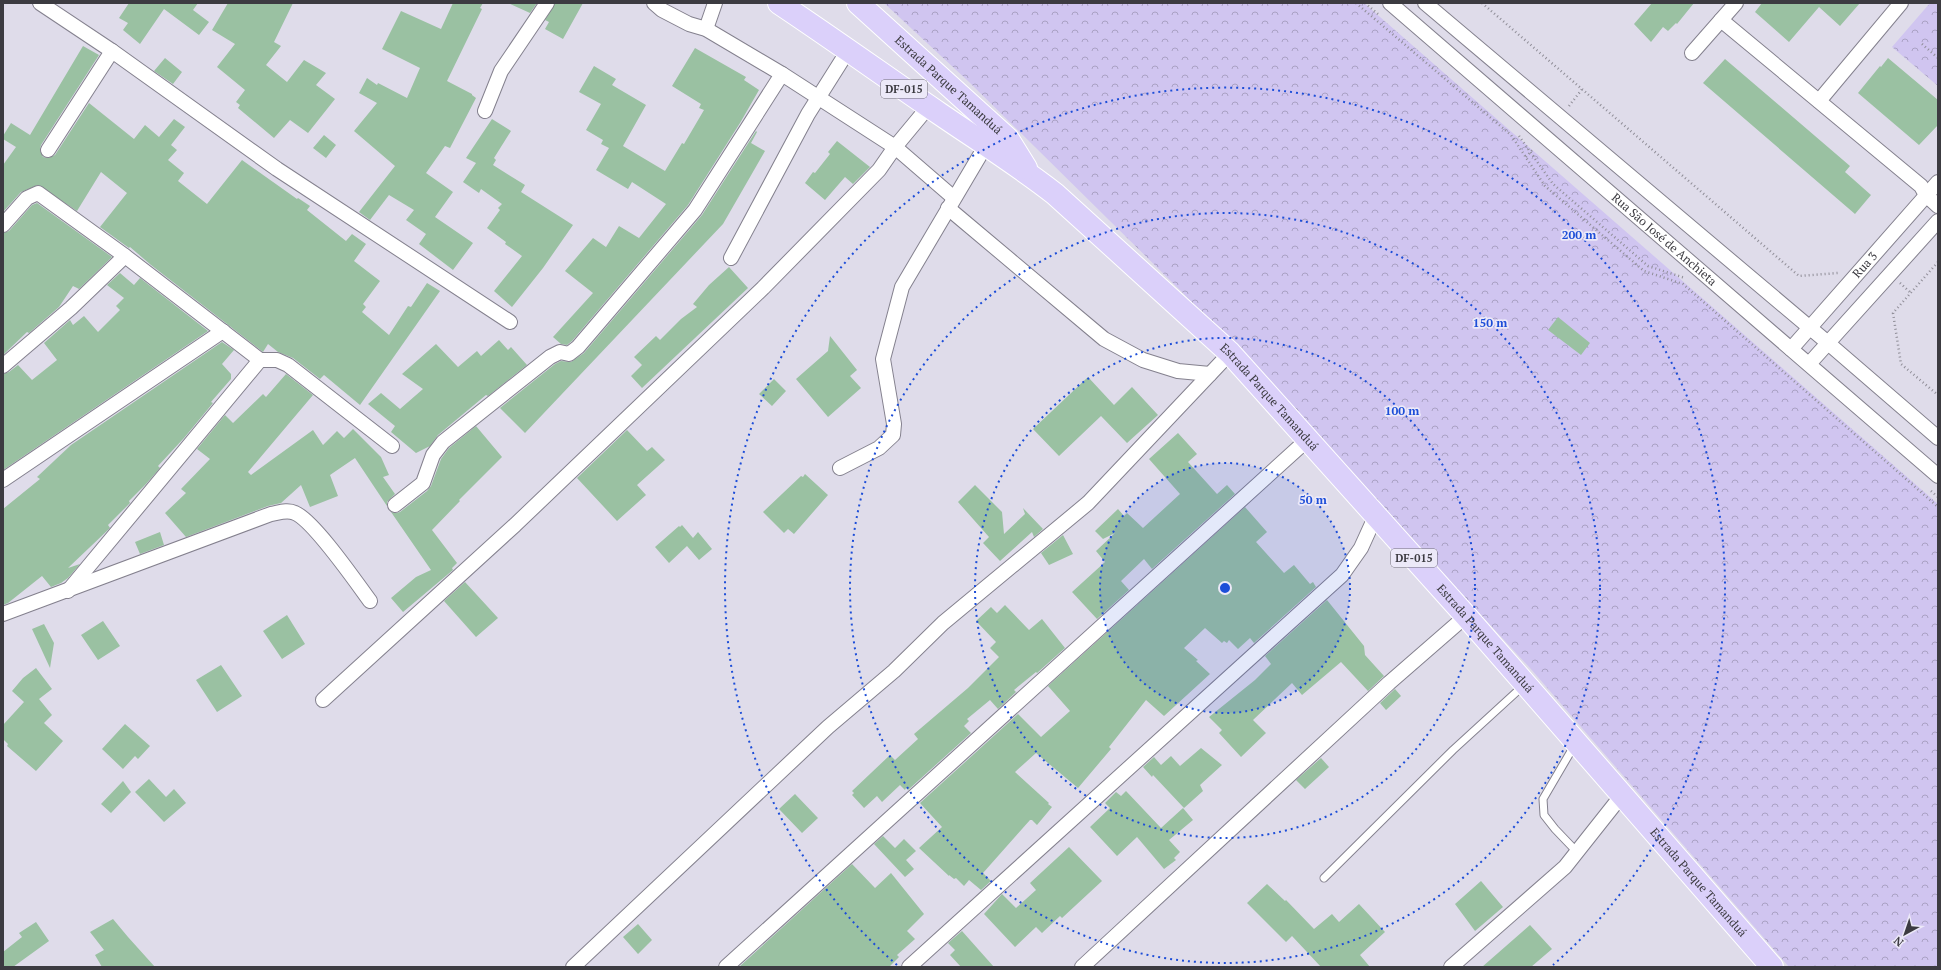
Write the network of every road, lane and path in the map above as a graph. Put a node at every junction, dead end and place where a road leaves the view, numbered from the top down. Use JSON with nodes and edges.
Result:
{"nodes":[{"id":1,"x":40,"y":3,"type":"edge"},
{"id":2,"x":547,"y":3,"type":"edge"},
{"id":3,"x":654,"y":3,"type":"edge"},
{"id":4,"x":715,"y":3,"type":"edge"},
{"id":5,"x":779,"y":3,"type":"edge"},
{"id":6,"x":858,"y":3,"type":"edge"},
{"id":7,"x":1356,"y":3,"type":"edge"},
{"id":8,"x":1365,"y":3,"type":"edge"},
{"id":9,"x":1390,"y":3,"type":"edge"},
{"id":10,"x":1425,"y":3,"type":"edge"},
{"id":11,"x":1482,"y":3,"type":"edge"},
{"id":12,"x":1736,"y":3,"type":"edge"},
{"id":13,"x":1901,"y":3,"type":"edge"},
{"id":14,"x":1384,"y":18,"type":"dead end"},
{"id":15,"x":1721,"y":20,"type":"junction"},
{"id":16,"x":706,"y":29,"type":"junction"},
{"id":17,"x":1922,"y":44,"type":"dead end"},
{"id":18,"x":849,"y":49,"type":"junction"},
{"id":19,"x":112,"y":51,"type":"junction"},
{"id":20,"x":1692,"y":53,"type":"dead end"},
{"id":21,"x":1938,"y":58,"type":"edge"},
{"id":22,"x":782,"y":74,"type":"junction"},
{"id":23,"x":1583,"y":88,"type":"junction"},
{"id":24,"x":818,"y":97,"type":"junction"},
{"id":25,"x":1819,"y":101,"type":"junction"},
{"id":26,"x":929,"y":106,"type":"junction"},
{"id":27,"x":485,"y":111,"type":"dead end"},
{"id":28,"x":1560,"y":117,"type":"junction"},
{"id":29,"x":1516,"y":131,"type":"dead end"},
{"id":30,"x":986,"y":145,"type":"junction"},
{"id":31,"x":895,"y":147,"type":"junction"},
{"id":32,"x":48,"y":150,"type":"dead end"},
{"id":33,"x":1030,"y":174,"type":"junction"},
{"id":34,"x":1938,"y":182,"type":"edge"},
{"id":35,"x":1926,"y":196,"type":"junction"},
{"id":36,"x":951,"y":203,"type":"junction"},
{"id":37,"x":1938,"y":206,"type":"edge"},
{"id":38,"x":1938,"y":220,"type":"edge"},
{"id":39,"x":3,"y":225,"type":"edge"},
{"id":40,"x":125,"y":256,"type":"junction"},
{"id":41,"x":731,"y":258,"type":"dead end"},
{"id":42,"x":1938,"y":262,"type":"edge"},
{"id":43,"x":1799,"y":276,"type":"dead end"},
{"id":44,"x":1687,"y":279,"type":"dead end"},
{"id":45,"x":510,"y":322,"type":"dead end"},
{"id":46,"x":1809,"y":328,"type":"junction"},
{"id":47,"x":223,"y":331,"type":"junction"},
{"id":48,"x":1828,"y":343,"type":"junction"},
{"id":49,"x":1791,"y":349,"type":"junction"},
{"id":50,"x":1230,"y":354,"type":"junction"},
{"id":51,"x":260,"y":360,"type":"junction"},
{"id":52,"x":1809,"y":364,"type":"junction"},
{"id":53,"x":3,"y":366,"type":"edge"},
{"id":54,"x":1210,"y":374,"type":"junction"},
{"id":55,"x":1938,"y":396,"type":"edge"},
{"id":56,"x":1938,"y":438,"type":"edge"},
{"id":57,"x":1308,"y":440,"type":"junction"},
{"id":58,"x":392,"y":446,"type":"dead end"},
{"id":59,"x":840,"y":468,"type":"dead end"},
{"id":60,"x":1938,"y":476,"type":"edge"},
{"id":61,"x":3,"y":480,"type":"edge"},
{"id":62,"x":1926,"y":486,"type":"dead end"},
{"id":63,"x":1938,"y":497,"type":"edge"},
{"id":64,"x":395,"y":505,"type":"dead end"},
{"id":65,"x":1938,"y":507,"type":"edge"},
{"id":66,"x":1376,"y":515,"type":"junction"},
{"id":67,"x":68,"y":591,"type":"junction"},
{"id":68,"x":370,"y":601,"type":"dead end"},
{"id":69,"x":3,"y":614,"type":"edge"},
{"id":70,"x":1466,"y":616,"type":"junction"},
{"id":71,"x":1525,"y":684,"type":"junction"},
{"id":72,"x":323,"y":700,"type":"dead end"},
{"id":73,"x":1576,"y":742,"type":"junction"},
{"id":74,"x":1622,"y":795,"type":"junction"},
{"id":75,"x":1577,"y":852,"type":"junction"},
{"id":76,"x":1324,"y":878,"type":"dead end"},
{"id":77,"x":573,"y":967,"type":"edge"},
{"id":78,"x":726,"y":967,"type":"edge"},
{"id":79,"x":909,"y":967,"type":"edge"},
{"id":80,"x":1082,"y":967,"type":"edge"},
{"id":81,"x":1451,"y":967,"type":"edge"},
{"id":82,"x":1772,"y":967,"type":"edge"}],
"edges":[{"from":1,"to":19,"type":"street"},
{"from":2,"to":27,"type":"street"},
{"from":3,"to":16,"type":"street"},
{"from":4,"to":16,"type":"street"},
{"from":5,"to":18,"type":"main road","name":"Estrada Parque Tamanduá","number":"DF-015"},
{"from":6,"to":33,"type":"main road","name":"Estrada Parque Tamanduá","number":"DF-015"},
{"from":7,"to":65,"type":"path"},
{"from":8,"to":14,"type":"path"},
{"from":9,"to":49,"type":"street","name":"Rua São José de Anchieta"},
{"from":10,"to":28,"type":"street","name":"Rua São José de Anchieta"},
{"from":11,"to":23,"type":"path"},
{"from":12,"to":15,"type":"street"},
{"from":13,"to":25,"type":"street"},
{"from":15,"to":20,"type":"street"},
{"from":15,"to":25,"type":"street"},
{"from":16,"to":22,"type":"street"},
{"from":17,"to":21,"type":"path"},
{"from":18,"to":24,"type":"street"},
{"from":18,"to":26,"type":"main road","name":"Estrada Parque Tamanduá","number":"DF-015"},
{"from":19,"to":32,"type":"street"},
{"from":19,"to":45,"type":"street"},
{"from":22,"to":24,"type":"street"},
{"from":22,"to":64,"type":"street"},
{"from":23,"to":28,"type":"path"},
{"from":23,"to":43,"type":"path"},
{"from":24,"to":31,"type":"street"},
{"from":24,"to":41,"type":"street"},
{"from":25,"to":35,"type":"street"},
{"from":26,"to":30,"type":"main road","name":"Estrada Parque Tamanduá","number":"DF-015"},
{"from":26,"to":31,"type":"street"},
{"from":28,"to":46,"type":"street","name":"Rua São José de Anchieta"},
{"from":29,"to":44,"type":"path"},
{"from":30,"to":33,"type":"main road","name":"Estrada Parque Tamanduá","number":"DF-015"},
{"from":30,"to":36,"type":"street"},
{"from":31,"to":36,"type":"street"},
{"from":31,"to":72,"type":"street"},
{"from":33,"to":50,"type":"main road","name":"Estrada Parque Tamanduá","number":"DF-015"},
{"from":34,"to":35,"type":"street","name":"Rua 3"},
{"from":35,"to":37,"type":"street"},
{"from":35,"to":46,"type":"street","name":"Rua 3"},
{"from":36,"to":54,"type":"street"},
{"from":36,"to":59,"type":"street"},
{"from":38,"to":48,"type":"street","name":"Rua 3"},
{"from":39,"to":40,"type":"street"},
{"from":40,"to":47,"type":"street"},
{"from":40,"to":53,"type":"street"},
{"from":42,"to":55,"type":"path"},
{"from":46,"to":48,"type":"street","name":"Rua São José de Anchieta"},
{"from":46,"to":49,"type":"street","name":"Rua 3"},
{"from":47,"to":51,"type":"street"},
{"from":47,"to":61,"type":"street"},
{"from":48,"to":52,"type":"street","name":"Rua 3"},
{"from":48,"to":56,"type":"street","name":"Rua São José de Anchieta"},
{"from":49,"to":52,"type":"street","name":"Rua São José de Anchieta"},
{"from":50,"to":54,"type":"street"},
{"from":50,"to":57,"type":"main road","name":"Estrada Parque Tamanduá","number":"DF-015"},
{"from":51,"to":58,"type":"street"},
{"from":51,"to":67,"type":"street"},
{"from":52,"to":60,"type":"street","name":"Rua São José de Anchieta"},
{"from":54,"to":77,"type":"street"},
{"from":57,"to":66,"type":"main road","name":"Estrada Parque Tamanduá","number":"DF-015"},
{"from":57,"to":78,"type":"street"},
{"from":62,"to":63,"type":"path"},
{"from":66,"to":70,"type":"main road","name":"Estrada Parque Tamanduá","number":"DF-015"},
{"from":66,"to":79,"type":"street"},
{"from":67,"to":68,"type":"street"},
{"from":67,"to":69,"type":"street"},
{"from":70,"to":71,"type":"main road","name":"Estrada Parque Tamanduá","number":"DF-015"},
{"from":70,"to":80,"type":"street"},
{"from":71,"to":73,"type":"main road","name":"Estrada Parque Tamanduá","number":"DF-015"},
{"from":71,"to":76,"type":"lane"},
{"from":73,"to":74,"type":"main road","name":"Estrada Parque Tamanduá","number":"DF-015"},
{"from":73,"to":75,"type":"lane"},
{"from":74,"to":75,"type":"street"},
{"from":74,"to":82,"type":"main road","name":"Estrada Parque Tamanduá","number":"DF-015"},
{"from":75,"to":81,"type":"street"}]}
